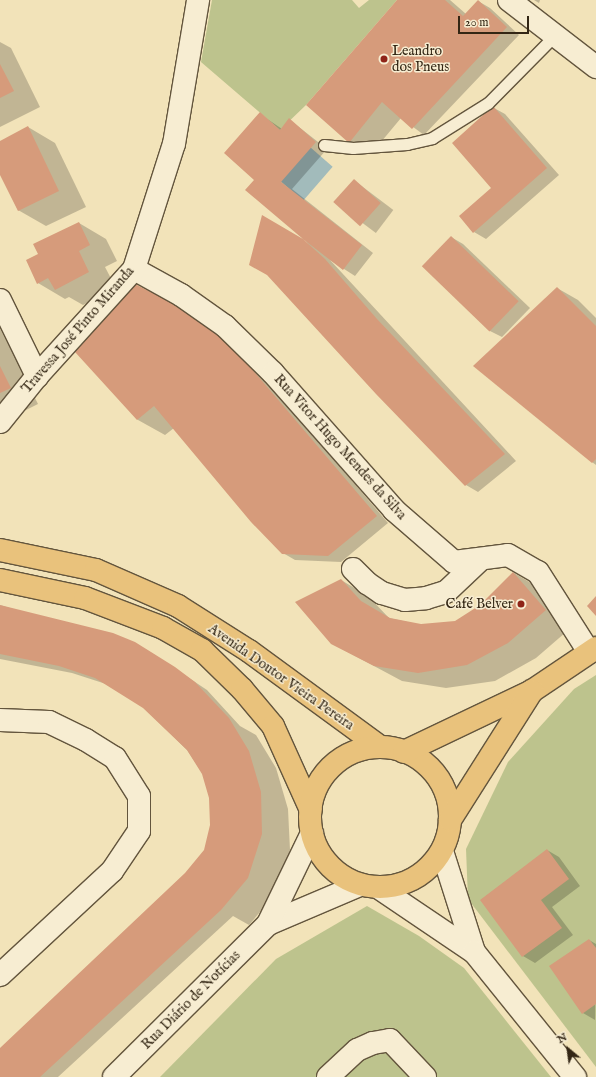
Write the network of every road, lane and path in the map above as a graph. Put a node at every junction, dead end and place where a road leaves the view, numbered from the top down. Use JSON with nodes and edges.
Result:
{"nodes":[{"id":1,"x":198,"y":0,"type":"edge"},
{"id":2,"x":509,"y":0,"type":"edge"},
{"id":3,"x":556,"y":35,"type":"junction"},
{"id":4,"x":596,"y":67,"type":"edge"},
{"id":5,"x":324,"y":145,"type":"dead end"},
{"id":6,"x":134,"y":269,"type":"junction"},
{"id":7,"x":0,"y":300,"type":"edge"},
{"id":8,"x":37,"y":376,"type":"junction"},
{"id":9,"x":0,"y":422,"type":"edge"},
{"id":10,"x":0,"y":550,"type":"edge"},
{"id":11,"x":481,"y":559,"type":"junction"},
{"id":12,"x":353,"y":569,"type":"dead end"},
{"id":13,"x":0,"y":580,"type":"edge"},
{"id":14,"x":592,"y":650,"type":"edge"},
{"id":15,"x":532,"y":691,"type":"junction"},
{"id":16,"x":0,"y":720,"type":"edge"},
{"id":17,"x":380,"y":747,"type":"junction"},
{"id":18,"x":404,"y":752,"type":"junction"},
{"id":19,"x":310,"y":810,"type":"junction"},
{"id":20,"x":450,"y":820,"type":"junction"},
{"id":21,"x":312,"y":833,"type":"junction"},
{"id":22,"x":442,"y":851,"type":"junction"},
{"id":23,"x":370,"y":886,"type":"junction"},
{"id":24,"x":268,"y":924,"type":"junction"},
{"id":25,"x":474,"y":952,"type":"junction"},
{"id":26,"x":0,"y":975,"type":"edge"},
{"id":27,"x":114,"y":1077,"type":"edge"},
{"id":28,"x":328,"y":1077,"type":"edge"},
{"id":29,"x":425,"y":1077,"type":"edge"},
{"id":30,"x":575,"y":1077,"type":"edge"}],
"edges":[{"from":1,"to":6,"type":"street","name":"Travessa José Pinto Miranda"},
{"from":2,"to":3,"type":"street"},
{"from":3,"to":4,"type":"street"},
{"from":3,"to":5,"type":"lane"},
{"from":6,"to":8,"type":"street","name":"Travessa José Pinto Miranda"},
{"from":6,"to":11,"type":"street","name":"Rua Vitor Hugo Mendes da Silva"},
{"from":7,"to":8,"type":"street"},
{"from":8,"to":9,"type":"street","name":"Travessa José Pinto Miranda"},
{"from":10,"to":17,"type":"main road","name":"Avenida Doutor Vieira Pereira"},
{"from":11,"to":12,"type":"street"},
{"from":11,"to":14,"type":"street","name":"Rua Vitor Hugo Mendes da Silva"},
{"from":13,"to":19,"type":"main road","name":"Avenida Doutor Vieira Pereira"},
{"from":14,"to":15,"type":"main road"},
{"from":15,"to":18,"type":"main road"},
{"from":15,"to":20,"type":"main road"},
{"from":16,"to":26,"type":"street"},
{"from":17,"to":18,"type":"main road"},
{"from":17,"to":19,"type":"main road"},
{"from":18,"to":20,"type":"main road"},
{"from":19,"to":21,"type":"main road"},
{"from":20,"to":22,"type":"main road"},
{"from":21,"to":23,"type":"main road"},
{"from":21,"to":24,"type":"street"},
{"from":22,"to":23,"type":"main road"},
{"from":22,"to":25,"type":"street"},
{"from":23,"to":24,"type":"street"},
{"from":23,"to":25,"type":"street"},
{"from":24,"to":27,"type":"street","name":"Rua Diário de Notícias"},
{"from":25,"to":30,"type":"street"},
{"from":28,"to":29,"type":"street"}]}
